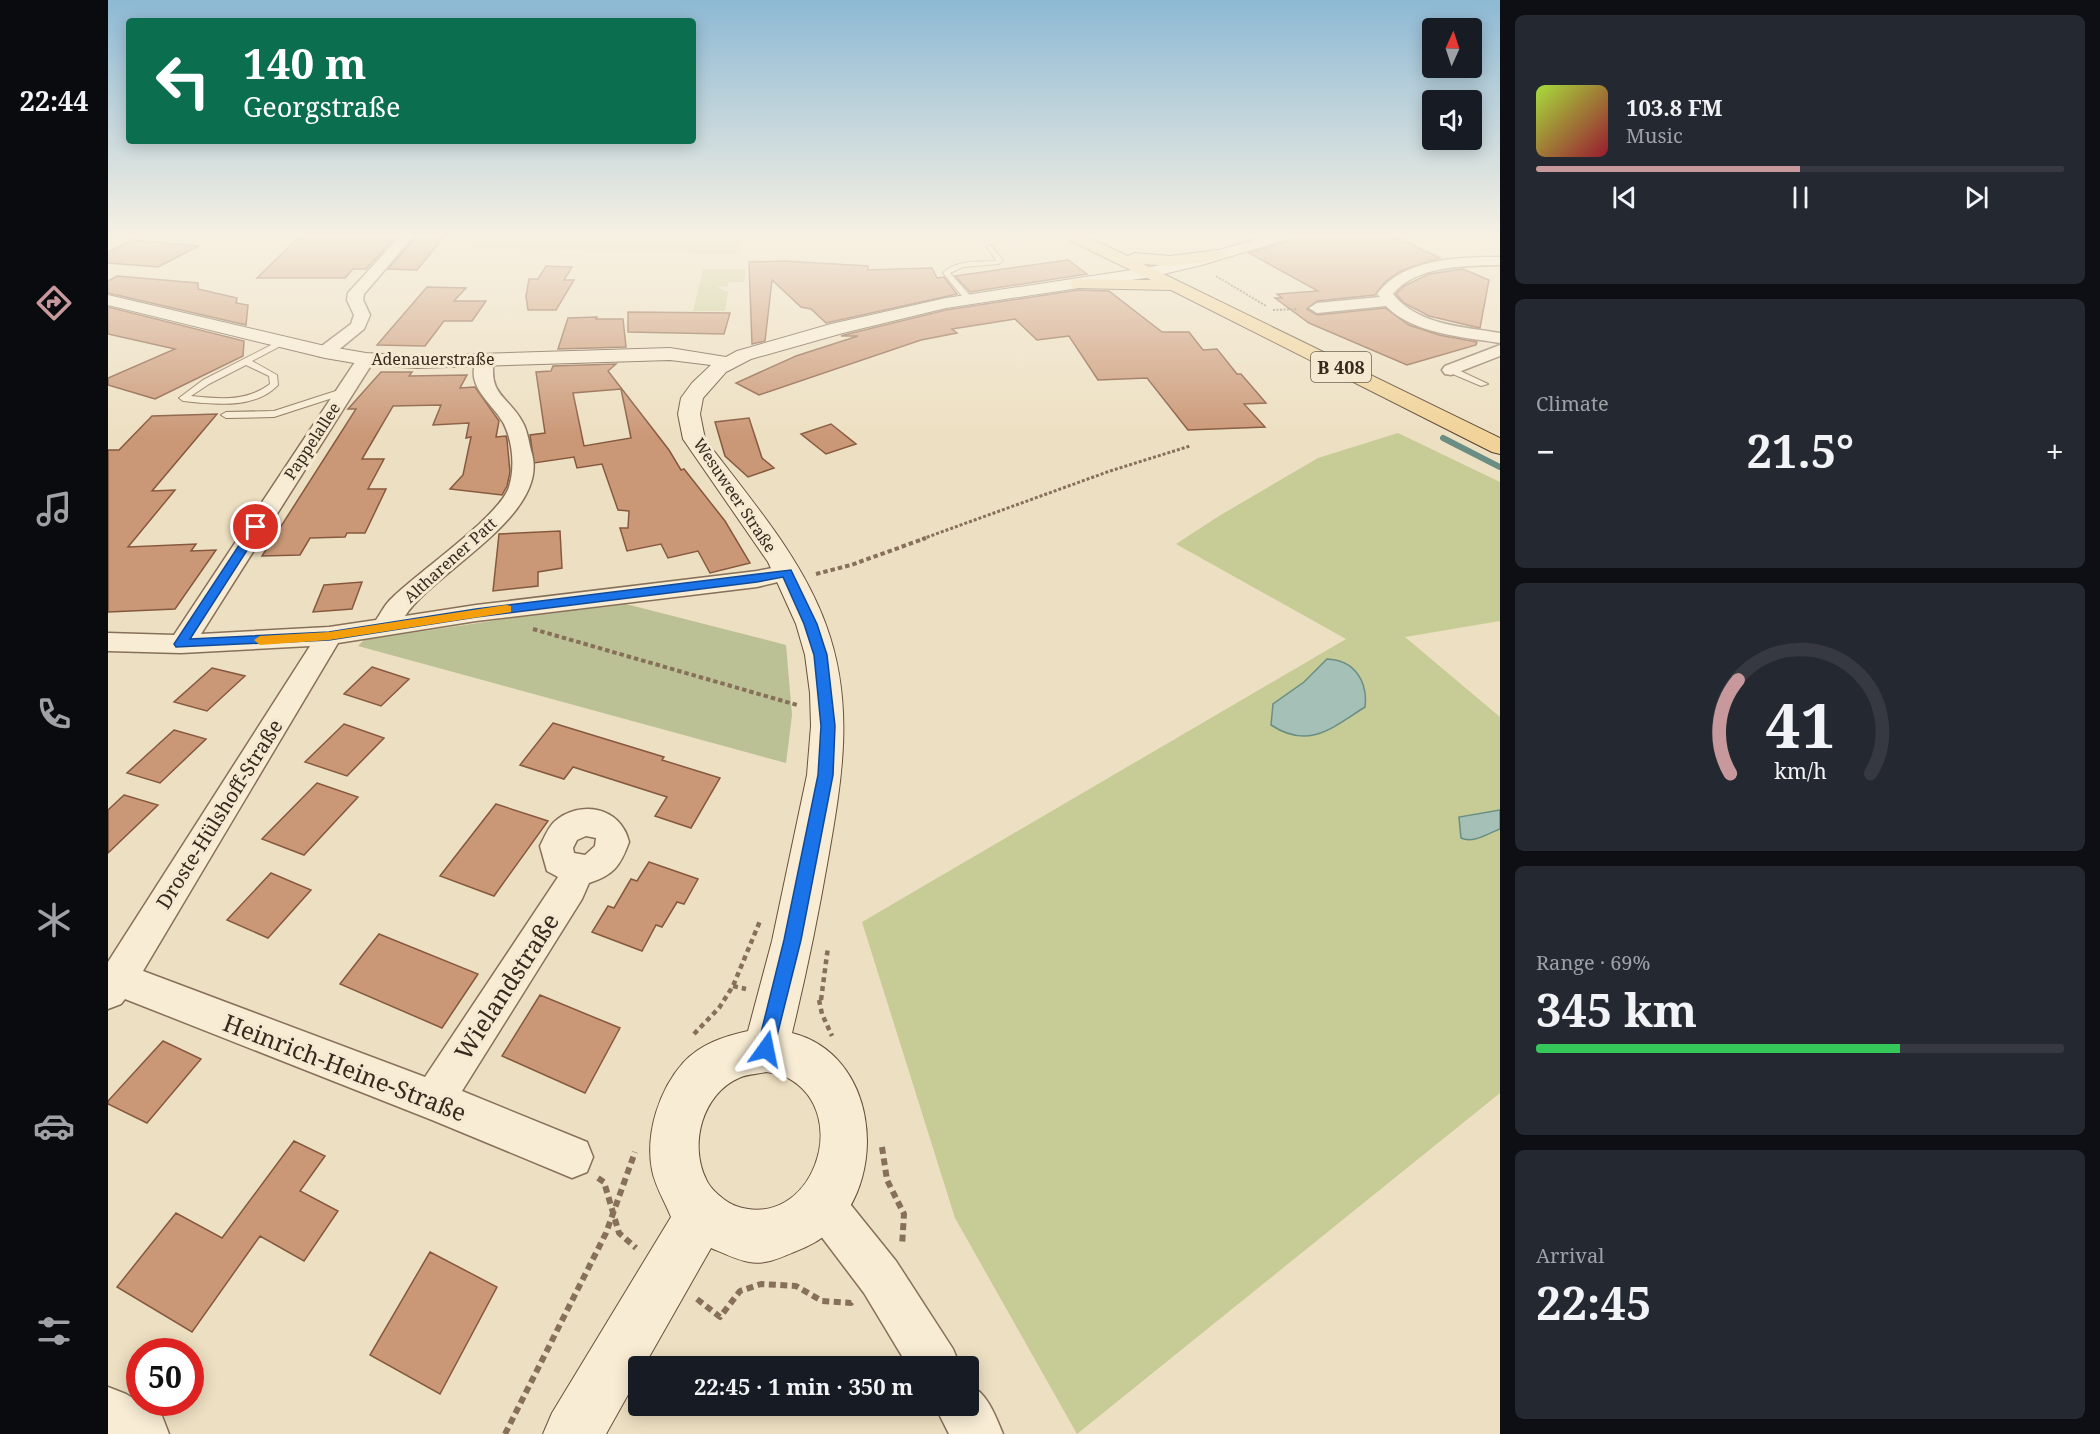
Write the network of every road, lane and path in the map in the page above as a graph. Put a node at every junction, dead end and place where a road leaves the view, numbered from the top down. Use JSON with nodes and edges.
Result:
{"nodes":[{"id":1,"x":124,"y":304,"type":"edge"},
{"id":2,"x":357,"y":304,"type":"edge"},
{"id":3,"x":942,"y":304,"type":"edge"},
{"id":4,"x":1216,"y":304,"type":"edge"},
{"id":5,"x":1262,"y":304,"type":"edge"},
{"id":6,"x":1359,"y":304,"type":"edge"},
{"id":7,"x":1392,"y":304,"type":"edge"},
{"id":8,"x":1317,"y":308,"type":"joint"},
{"id":9,"x":1500,"y":338,"type":"edge"},
{"id":10,"x":284,"y":342,"type":"junction"},
{"id":11,"x":1500,"y":350,"type":"edge"},
{"id":12,"x":325,"y":352,"type":"junction"},
{"id":13,"x":366,"y":359,"type":"junction"},
{"id":14,"x":485,"y":360,"type":"junction"},
{"id":15,"x":246,"y":362,"type":"junction"},
{"id":16,"x":727,"y":363,"type":"junction"},
{"id":17,"x":1451,"y":370,"type":"joint"},
{"id":18,"x":1484,"y":384,"type":"dead end"},
{"id":19,"x":345,"y":391,"type":"junction"},
{"id":20,"x":226,"y":415,"type":"dead end"},
{"id":21,"x":1190,"y":446,"type":"dead end"},
{"id":22,"x":1500,"y":447,"type":"edge"},
{"id":23,"x":788,"y":576,"type":"junction"},
{"id":24,"x":384,"y":627,"type":"junction"},
{"id":25,"x":532,"y":629,"type":"dead end"},
{"id":26,"x":329,"y":636,"type":"junction"},
{"id":27,"x":108,"y":642,"type":"edge"},
{"id":28,"x":181,"y":644,"type":"junction"},
{"id":29,"x":827,"y":712,"type":"junction"},
{"id":30,"x":577,"y":870,"type":"dead end"},
{"id":31,"x":760,"y":920,"type":"dead end"},
{"id":32,"x":828,"y":944,"type":"dead end"},
{"id":33,"x":113,"y":985,"type":"edge"},
{"id":34,"x":821,"y":1000,"type":"dead end"},
{"id":35,"x":690,"y":1039,"type":"dead end"},
{"id":36,"x":766,"y":1049,"type":"junction"},
{"id":37,"x":433,"y":1100,"type":"junction"},
{"id":38,"x":637,"y":1145,"type":"dead end"},
{"id":39,"x":572,"y":1157,"type":"dead end"},
{"id":40,"x":823,"y":1204,"type":"junction"},
{"id":41,"x":701,"y":1215,"type":"junction"},
{"id":42,"x":930,"y":1356,"type":"edge"},
{"id":43,"x":108,"y":1412,"type":"edge"},
{"id":44,"x":966,"y":1416,"type":"edge"},
{"id":45,"x":144,"y":1434,"type":"edge"},
{"id":46,"x":505,"y":1434,"type":"edge"},
{"id":47,"x":573,"y":1434,"type":"edge"},
{"id":48,"x":978,"y":1434,"type":"edge"}],
"edges":[{"from":1,"to":10,"type":"main road","name":"Adenauerstraße"},
{"from":2,"to":12,"type":"street"},
{"from":3,"to":16,"type":"main road","name":"Wesuweer Straße"},
{"from":4,"to":22,"type":"main road","number":"B 408"},
{"from":5,"to":8,"type":"path"},
{"from":6,"to":8,"type":"street"},
{"from":7,"to":9,"type":"street"},
{"from":10,"to":12,"type":"main road","name":"Adenauerstraße"},
{"from":10,"to":15,"type":"lane"},
{"from":11,"to":17,"type":"street"},
{"from":12,"to":13,"type":"main road","name":"Adenauerstraße"},
{"from":13,"to":14,"type":"main road","name":"Adenauerstraße"},
{"from":13,"to":19,"type":"street","name":"Pappelallee"},
{"from":14,"to":16,"type":"main road","name":"Adenauerstraße"},
{"from":14,"to":24,"type":"street","name":"Altharener Patt"},
{"from":15,"to":15,"type":"lane"},
{"from":16,"to":23,"type":"main road","name":"Wesuweer Straße"},
{"from":17,"to":18,"type":"lane"},
{"from":19,"to":20,"type":"lane"},
{"from":19,"to":28,"type":"street","name":"Pappelallee"},
{"from":21,"to":23,"type":"path"},
{"from":23,"to":24,"type":"street"},
{"from":23,"to":29,"type":"main road","name":"Wesuweer Straße"},
{"from":24,"to":26,"type":"street"},
{"from":25,"to":29,"type":"path"},
{"from":26,"to":28,"type":"street"},
{"from":26,"to":33,"type":"street","name":"Droste-Hülshoff-Straße"},
{"from":27,"to":28,"type":"street"},
{"from":29,"to":36,"type":"main road","name":"Wesuweer Straße"},
{"from":30,"to":37,"type":"street","name":"Wielandstraße"},
{"from":31,"to":35,"type":"path"},
{"from":32,"to":34,"type":"path"},
{"from":33,"to":37,"type":"street","name":"Heinrich-Heine-Straße"},
{"from":36,"to":40,"type":"main road"},
{"from":36,"to":41,"type":"main road"},
{"from":37,"to":39,"type":"street","name":"Heinrich-Heine-Straße"},
{"from":38,"to":46,"type":"path"},
{"from":40,"to":41,"type":"main road"},
{"from":40,"to":42,"type":"street"},
{"from":41,"to":47,"type":"main road"},
{"from":43,"to":45,"type":"street"},
{"from":44,"to":48,"type":"street"}]}
